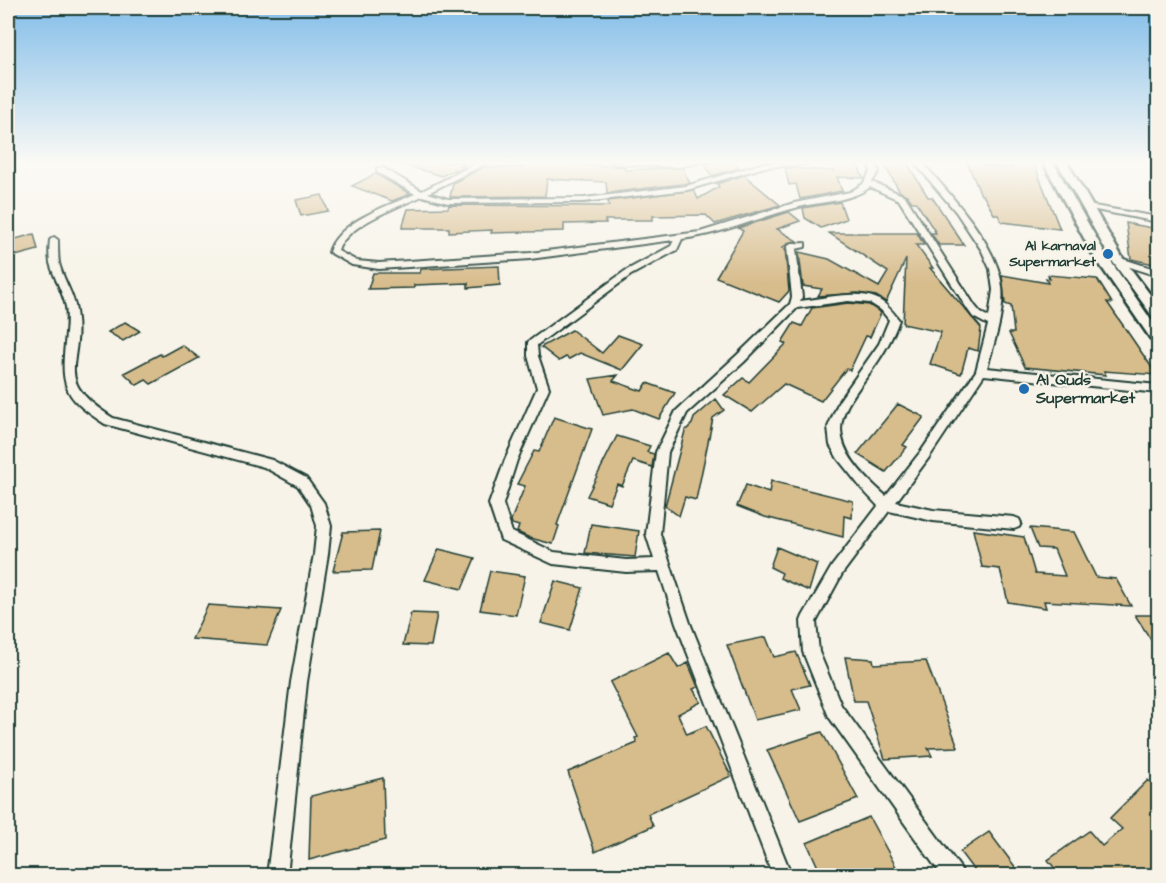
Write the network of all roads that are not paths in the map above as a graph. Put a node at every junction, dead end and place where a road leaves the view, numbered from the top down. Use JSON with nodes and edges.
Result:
{"nodes":[{"id":1,"x":402,"y":203,"type":"edge"},
{"id":2,"x":807,"y":203,"type":"edge"},
{"id":3,"x":905,"y":203,"type":"edge"},
{"id":4,"x":952,"y":203,"type":"edge"},
{"id":5,"x":1070,"y":203,"type":"edge"},
{"id":6,"x":1084,"y":203,"type":"edge"},
{"id":7,"x":1085,"y":206,"type":"junction"},
{"id":8,"x":1158,"y":220,"type":"edge"},
{"id":9,"x":678,"y":237,"type":"junction"},
{"id":10,"x":54,"y":240,"type":"dead end"},
{"id":11,"x":802,"y":245,"type":"dead end"},
{"id":12,"x":1117,"y":260,"type":"junction"},
{"id":13,"x":1158,"y":273,"type":"edge"},
{"id":14,"x":794,"y":305,"type":"junction"},
{"id":15,"x":1158,"y":314,"type":"edge"},
{"id":16,"x":994,"y":324,"type":"junction"},
{"id":17,"x":1158,"y":339,"type":"edge"},
{"id":18,"x":981,"y":371,"type":"junction"},
{"id":19,"x":1158,"y":389,"type":"edge"},
{"id":20,"x":886,"y":505,"type":"junction"},
{"id":21,"x":1014,"y":523,"type":"dead end"},
{"id":22,"x":664,"y":566,"type":"junction"},
{"id":23,"x":277,"y":876,"type":"edge"},
{"id":24,"x":783,"y":876,"type":"edge"},
{"id":25,"x":954,"y":876,"type":"edge"}],
"edges":[{"from":1,"to":9,"type":"street"},
{"from":2,"to":9,"type":"street"},
{"from":3,"to":16,"type":"street"},
{"from":4,"to":16,"type":"street"},
{"from":5,"to":17,"type":"main road"},
{"from":6,"to":7,"type":"main road"},
{"from":7,"to":8,"type":"street"},
{"from":7,"to":12,"type":"main road"},
{"from":9,"to":22,"type":"street"},
{"from":10,"to":23,"type":"street"},
{"from":11,"to":14,"type":"street"},
{"from":12,"to":13,"type":"street"},
{"from":12,"to":15,"type":"main road"},
{"from":14,"to":20,"type":"street"},
{"from":14,"to":22,"type":"street"},
{"from":16,"to":18,"type":"street"},
{"from":18,"to":19,"type":"street"},
{"from":18,"to":20,"type":"street"},
{"from":20,"to":21,"type":"street"},
{"from":20,"to":25,"type":"street"},
{"from":22,"to":24,"type":"street"}]}
